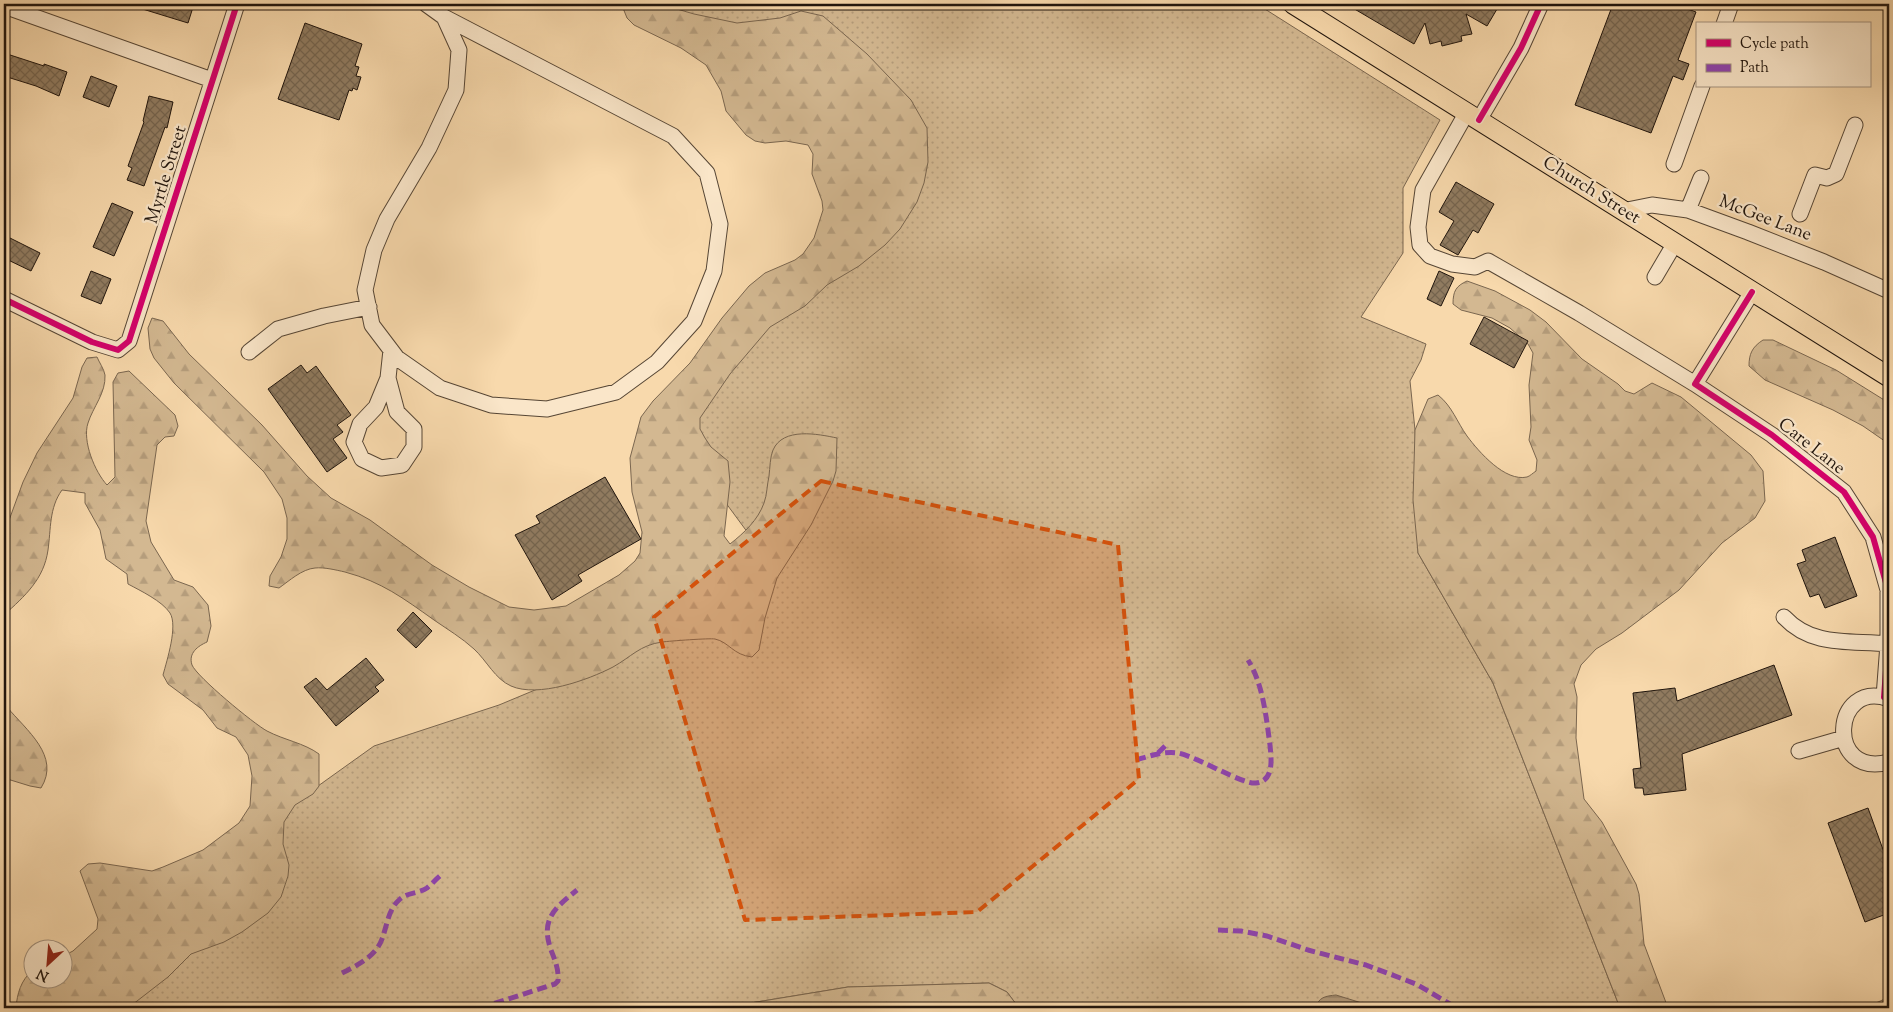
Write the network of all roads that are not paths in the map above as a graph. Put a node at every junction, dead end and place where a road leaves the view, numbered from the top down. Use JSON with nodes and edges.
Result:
{"nodes":[{"id":1,"x":237,"y":4,"type":"edge"},
{"id":2,"x":426,"y":4,"type":"edge"},
{"id":3,"x":1293,"y":4,"type":"edge"},
{"id":4,"x":1541,"y":4,"type":"edge"},
{"id":5,"x":1731,"y":4,"type":"edge"},
{"id":6,"x":4,"y":6,"type":"edge"},
{"id":7,"x":444,"y":17,"type":"junction"},
{"id":8,"x":1725,"y":22,"type":"edge"},
{"id":9,"x":212,"y":80,"type":"junction"},
{"id":10,"x":1701,"y":88,"type":"edge"},
{"id":11,"x":1473,"y":116,"type":"junction"},
{"id":12,"x":1855,"y":125,"type":"dead end"},
{"id":13,"x":1674,"y":164,"type":"dead end"},
{"id":14,"x":1701,"y":178,"type":"dead end"},
{"id":15,"x":1688,"y":210,"type":"junction"},
{"id":16,"x":1622,"y":211,"type":"junction"},
{"id":17,"x":1800,"y":214,"type":"dead end"},
{"id":18,"x":1674,"y":243,"type":"junction"},
{"id":19,"x":1655,"y":277,"type":"dead end"},
{"id":20,"x":1889,"y":291,"type":"edge"},
{"id":21,"x":1752,"y":292,"type":"junction"},
{"id":22,"x":4,"y":299,"type":"edge"},
{"id":23,"x":369,"y":307,"type":"junction"},
{"id":24,"x":391,"y":350,"type":"junction"},
{"id":25,"x":249,"y":352,"type":"dead end"},
{"id":26,"x":1889,"y":377,"type":"edge"},
{"id":27,"x":388,"y":378,"type":"junction"},
{"id":28,"x":1695,"y":384,"type":"junction"},
{"id":29,"x":1784,"y":617,"type":"dead end"},
{"id":30,"x":1888,"y":644,"type":"edge"},
{"id":31,"x":1886,"y":698,"type":"edge"},
{"id":32,"x":1844,"y":738,"type":"junction"},
{"id":33,"x":1798,"y":751,"type":"dead end"},
{"id":34,"x":1889,"y":762,"type":"edge"}],
"edges":[{"from":1,"to":9,"type":"street","name":"Myrtle Street"},
{"from":2,"to":7,"type":"street"},
{"from":3,"to":11,"type":"main road","name":"Church Street"},
{"from":4,"to":11,"type":"street"},
{"from":5,"to":8,"type":"street"},
{"from":6,"to":9,"type":"street"},
{"from":7,"to":23,"type":"street"},
{"from":7,"to":24,"type":"street"},
{"from":9,"to":22,"type":"street","name":"Myrtle Street"},
{"from":10,"to":13,"type":"street"},
{"from":11,"to":16,"type":"main road","name":"Church Street"},
{"from":11,"to":28,"type":"street","name":"Care Lane"},
{"from":12,"to":17,"type":"street"},
{"from":14,"to":15,"type":"street"},
{"from":15,"to":16,"type":"street","name":"McGee Lane"},
{"from":15,"to":20,"type":"street","name":"McGee Lane"},
{"from":16,"to":18,"type":"main road","name":"Church Street"},
{"from":18,"to":19,"type":"street"},
{"from":18,"to":21,"type":"main road","name":"Church Street"},
{"from":21,"to":26,"type":"main road","name":"Church Street"},
{"from":21,"to":28,"type":"street"},
{"from":23,"to":24,"type":"street"},
{"from":23,"to":25,"type":"street"},
{"from":24,"to":27,"type":"street"},
{"from":27,"to":27,"type":"street"},
{"from":28,"to":30,"type":"street","name":"Care Lane"},
{"from":29,"to":30,"type":"street"},
{"from":30,"to":31,"type":"street","name":"Care Lane"},
{"from":31,"to":32,"type":"street","name":"Care Lane"},
{"from":32,"to":33,"type":"street"},
{"from":32,"to":34,"type":"street"}]}
